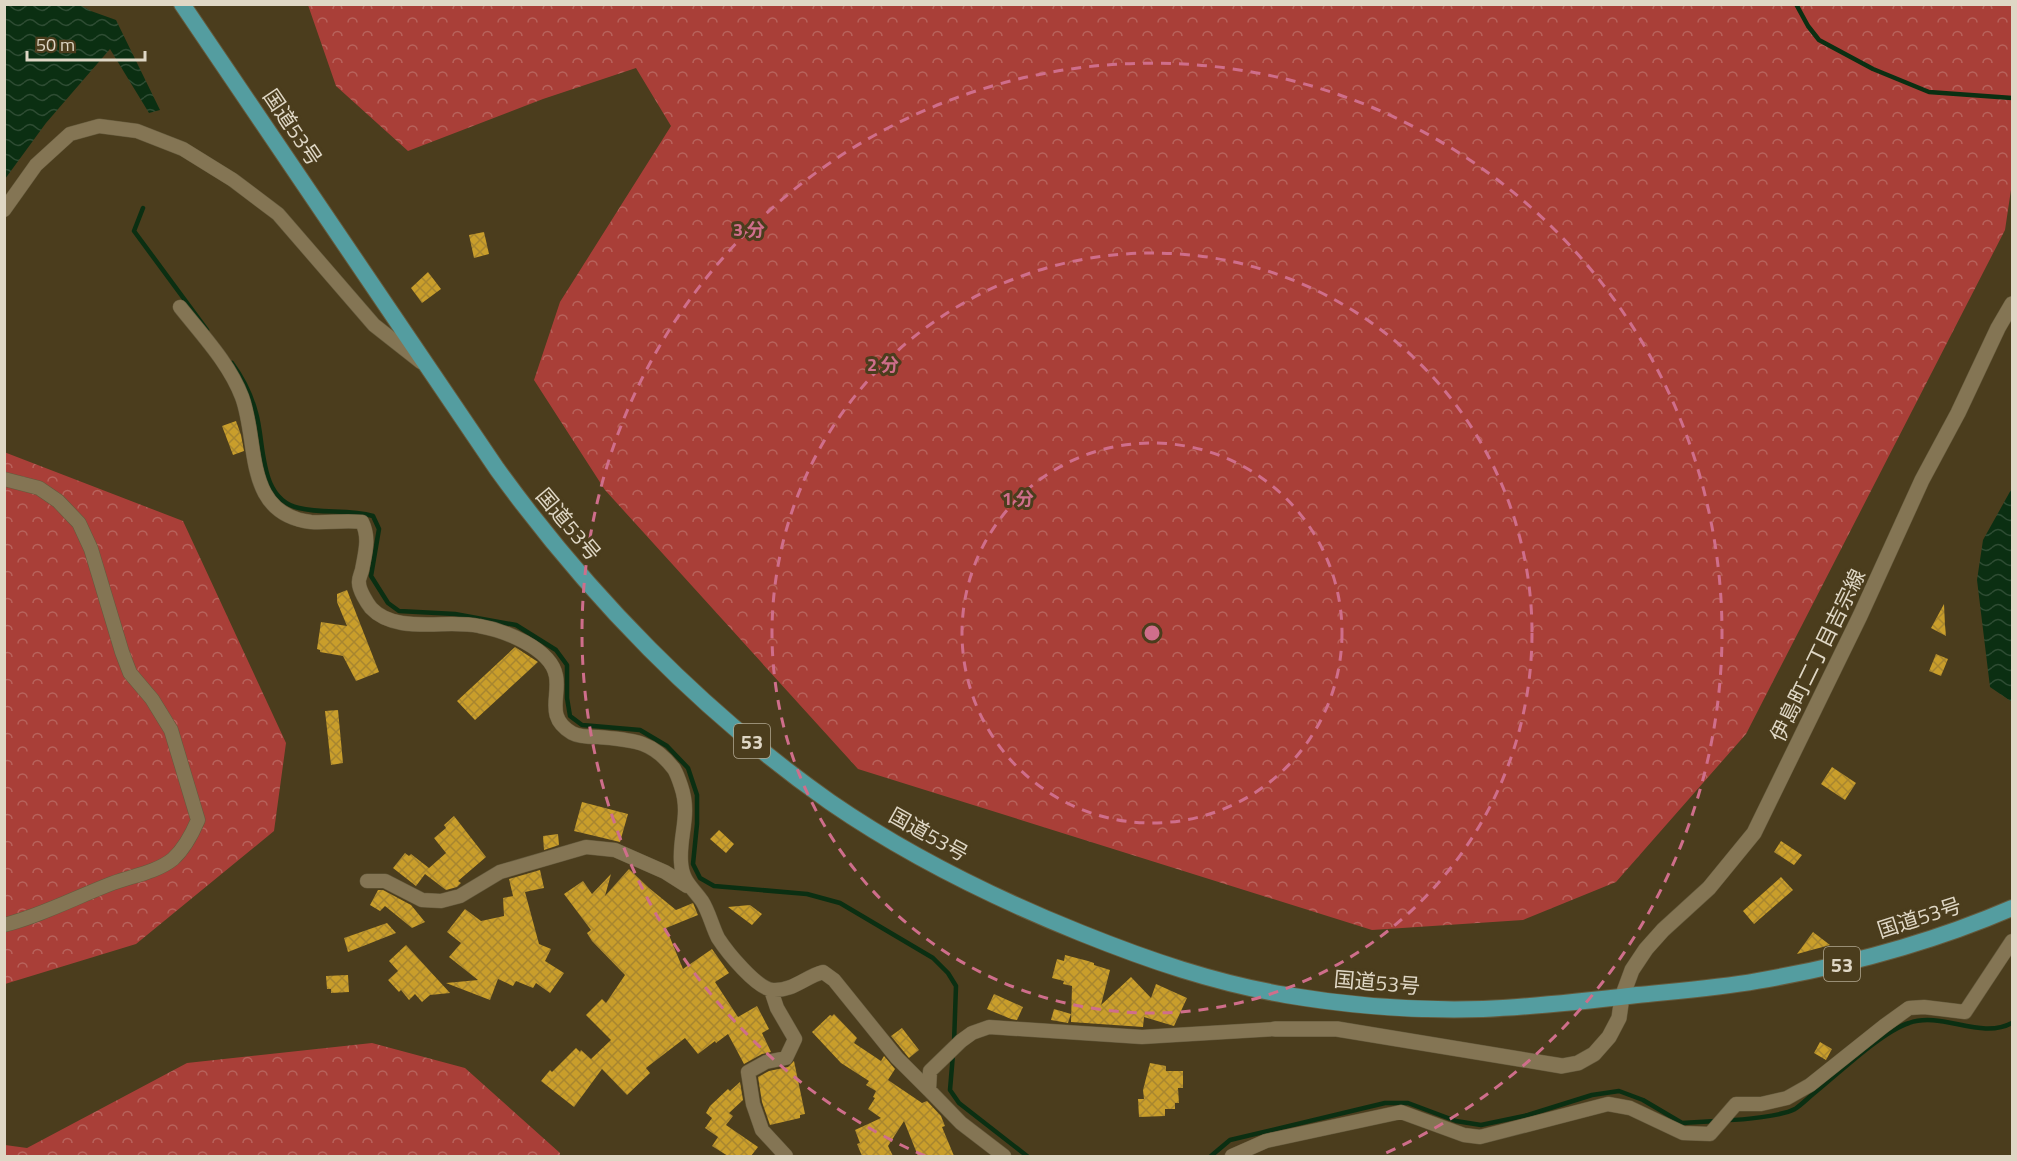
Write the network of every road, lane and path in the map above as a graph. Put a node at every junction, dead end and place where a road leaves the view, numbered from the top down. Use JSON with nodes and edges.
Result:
{"nodes":[{"id":1,"x":182,"y":4,"type":"edge"},
{"id":2,"x":4,"y":210,"type":"edge"},
{"id":3,"x":2013,"y":304,"type":"edge"},
{"id":4,"x":180,"y":307,"type":"dead end"},
{"id":5,"x":429,"y":368,"type":"junction"},
{"id":6,"x":4,"y":479,"type":"edge"},
{"id":7,"x":367,"y":881,"type":"dead end"},
{"id":8,"x":687,"y":886,"type":"junction"},
{"id":9,"x":2013,"y":908,"type":"edge"},
{"id":10,"x":4,"y":925,"type":"edge"},
{"id":11,"x":2013,"y":941,"type":"edge"},
{"id":12,"x":771,"y":990,"type":"junction"},
{"id":13,"x":1622,"y":997,"type":"junction"},
{"id":14,"x":1275,"y":1029,"type":"joint"},
{"id":15,"x":929,"y":1090,"type":"junction"},
{"id":16,"x":786,"y":1156,"type":"edge"},
{"id":17,"x":1004,"y":1156,"type":"edge"},
{"id":18,"x":1232,"y":1156,"type":"edge"}],
"edges":[{"from":1,"to":5,"type":"highway","name":"国道53号","number":"53"},
{"from":2,"to":5,"type":"street"},
{"from":3,"to":13,"type":"street","name":"伊島町二丁目吉宗線"},
{"from":4,"to":8,"type":"street"},
{"from":5,"to":13,"type":"highway","name":"国道53号","number":"53"},
{"from":6,"to":10,"type":"street"},
{"from":7,"to":8,"type":"street"},
{"from":8,"to":12,"type":"street"},
{"from":9,"to":13,"type":"highway","name":"国道53号","number":"53"},
{"from":11,"to":18,"type":"street"},
{"from":12,"to":15,"type":"street"},
{"from":12,"to":16,"type":"street"},
{"from":13,"to":14,"type":"street","name":"伊島町二丁目吉宗線"},
{"from":14,"to":15,"type":"street"},
{"from":15,"to":17,"type":"street"}]}
